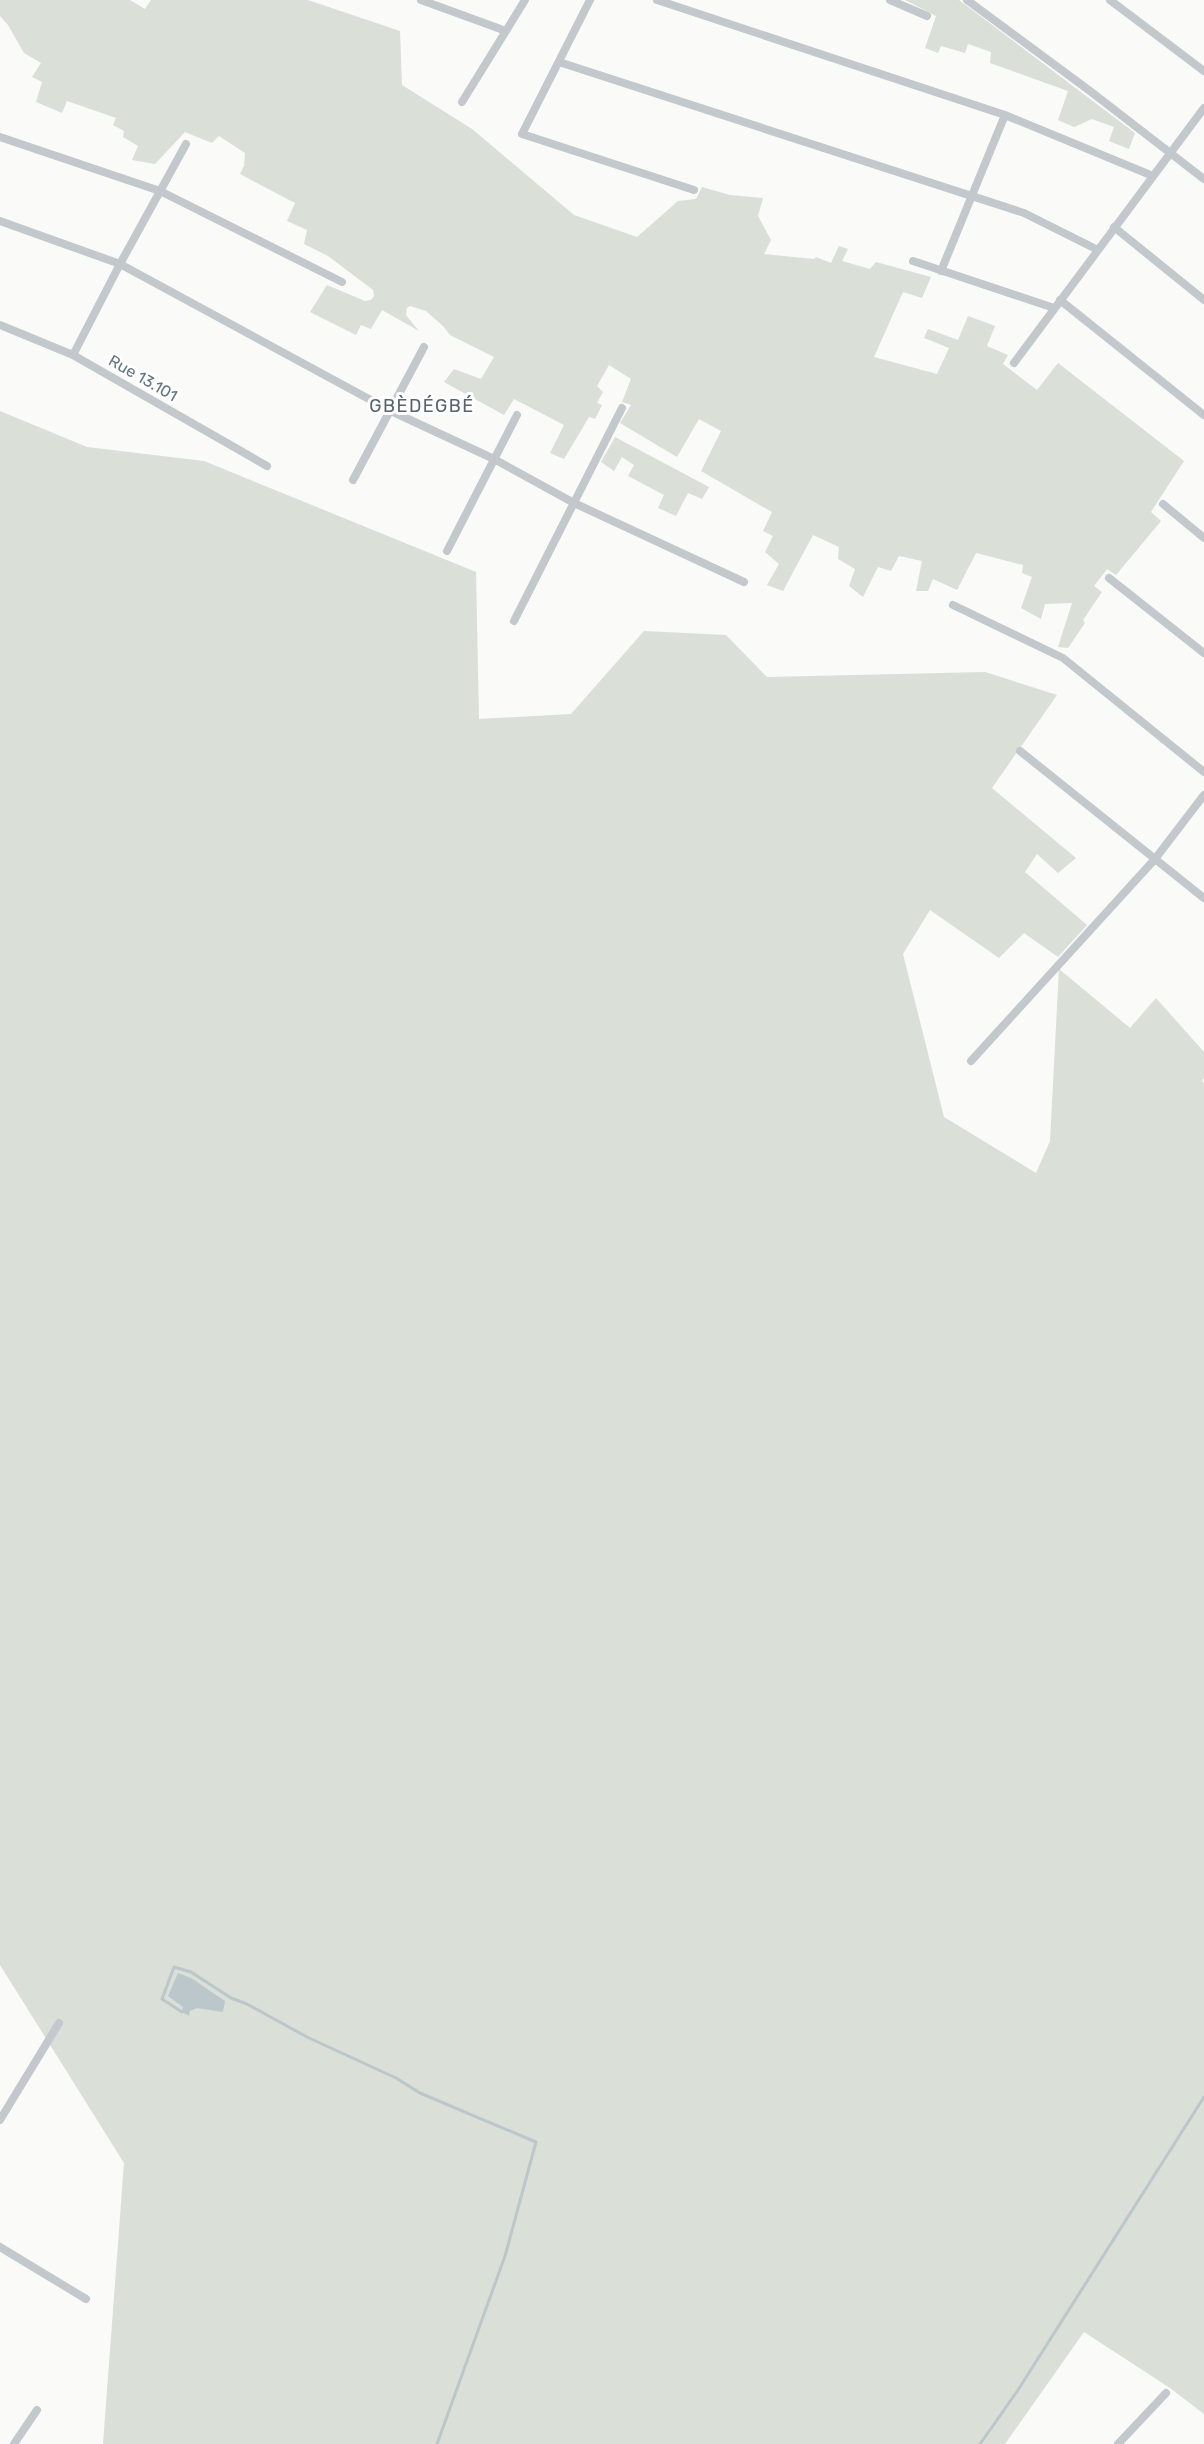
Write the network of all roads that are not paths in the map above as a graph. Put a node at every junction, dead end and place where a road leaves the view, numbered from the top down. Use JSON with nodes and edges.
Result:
{"nodes":[{"id":1,"x":421,"y":0,"type":"edge"},
{"id":2,"x":525,"y":0,"type":"edge"},
{"id":3,"x":590,"y":0,"type":"edge"},
{"id":4,"x":657,"y":0,"type":"edge"},
{"id":5,"x":689,"y":0,"type":"edge"},
{"id":6,"x":890,"y":0,"type":"edge"},
{"id":7,"x":967,"y":0,"type":"edge"},
{"id":8,"x":1110,"y":0,"type":"edge"},
{"id":9,"x":686,"y":10,"type":"junction"},
{"id":10,"x":927,"y":16,"type":"dead end"},
{"id":11,"x":506,"y":31,"type":"junction"},
{"id":12,"x":559,"y":62,"type":"junction"},
{"id":13,"x":1204,"y":71,"type":"edge"},
{"id":14,"x":462,"y":102,"type":"dead end"},
{"id":15,"x":1204,"y":108,"type":"edge"},
{"id":16,"x":1005,"y":115,"type":"junction"},
{"id":17,"x":0,"y":137,"type":"edge"},
{"id":18,"x":186,"y":144,"type":"dead end"},
{"id":19,"x":1170,"y":153,"type":"junction"},
{"id":20,"x":1153,"y":176,"type":"junction"},
{"id":21,"x":1204,"y":179,"type":"edge"},
{"id":22,"x":694,"y":190,"type":"dead end"},
{"id":23,"x":160,"y":191,"type":"junction"},
{"id":24,"x":971,"y":196,"type":"junction"},
{"id":25,"x":0,"y":221,"type":"edge"},
{"id":26,"x":1114,"y":227,"type":"junction"},
{"id":27,"x":1098,"y":250,"type":"junction"},
{"id":28,"x":913,"y":261,"type":"dead end"},
{"id":29,"x":120,"y":264,"type":"junction"},
{"id":30,"x":941,"y":271,"type":"junction"},
{"id":31,"x":342,"y":282,"type":"dead end"},
{"id":32,"x":1060,"y":300,"type":"junction"},
{"id":33,"x":1204,"y":300,"type":"edge"},
{"id":34,"x":1054,"y":308,"type":"junction"},
{"id":35,"x":0,"y":326,"type":"edge"},
{"id":36,"x":424,"y":347,"type":"dead end"},
{"id":37,"x":73,"y":355,"type":"junction"},
{"id":38,"x":1014,"y":363,"type":"dead end"},
{"id":39,"x":622,"y":408,"type":"dead end"},
{"id":40,"x":391,"y":411,"type":"junction"},
{"id":41,"x":517,"y":415,"type":"dead end"},
{"id":42,"x":1204,"y":415,"type":"edge"},
{"id":43,"x":494,"y":459,"type":"junction"},
{"id":44,"x":267,"y":466,"type":"dead end"},
{"id":45,"x":353,"y":480,"type":"dead end"},
{"id":46,"x":574,"y":503,"type":"junction"},
{"id":47,"x":1163,"y":504,"type":"dead end"},
{"id":48,"x":1204,"y":538,"type":"edge"},
{"id":49,"x":447,"y":551,"type":"dead end"},
{"id":50,"x":1109,"y":578,"type":"dead end"},
{"id":51,"x":744,"y":582,"type":"dead end"},
{"id":52,"x":952,"y":605,"type":"dead end"},
{"id":53,"x":514,"y":621,"type":"dead end"},
{"id":54,"x":1204,"y":653,"type":"edge"},
{"id":55,"x":1020,"y":751,"type":"dead end"},
{"id":56,"x":1204,"y":772,"type":"edge"},
{"id":57,"x":1204,"y":795,"type":"edge"},
{"id":58,"x":1155,"y":858,"type":"junction"},
{"id":59,"x":1204,"y":898,"type":"edge"},
{"id":60,"x":971,"y":1062,"type":"dead end"},
{"id":61,"x":59,"y":2023,"type":"dead end"},
{"id":62,"x":0,"y":2120,"type":"edge"},
{"id":63,"x":0,"y":2247,"type":"edge"},
{"id":64,"x":86,"y":2299,"type":"dead end"},
{"id":65,"x":1166,"y":2394,"type":"dead end"},
{"id":66,"x":37,"y":2410,"type":"dead end"},
{"id":67,"x":14,"y":2444,"type":"edge"},
{"id":68,"x":1118,"y":2444,"type":"edge"}],
"edges":[{"from":1,"to":11,"type":"street"},
{"from":2,"to":11,"type":"street"},
{"from":3,"to":12,"type":"street"},
{"from":4,"to":9,"type":"street"},
{"from":5,"to":9,"type":"street"},
{"from":6,"to":10,"type":"street"},
{"from":7,"to":19,"type":"street"},
{"from":8,"to":13,"type":"street"},
{"from":9,"to":16,"type":"street"},
{"from":11,"to":14,"type":"street"},
{"from":12,"to":22,"type":"street"},
{"from":12,"to":24,"type":"street"},
{"from":15,"to":19,"type":"street"},
{"from":16,"to":20,"type":"street"},
{"from":16,"to":24,"type":"street"},
{"from":17,"to":23,"type":"street"},
{"from":18,"to":23,"type":"street"},
{"from":19,"to":20,"type":"street"},
{"from":19,"to":21,"type":"street"},
{"from":20,"to":26,"type":"street"},
{"from":23,"to":29,"type":"street"},
{"from":23,"to":31,"type":"street"},
{"from":24,"to":27,"type":"street"},
{"from":24,"to":30,"type":"street"},
{"from":25,"to":29,"type":"street"},
{"from":26,"to":27,"type":"street"},
{"from":26,"to":33,"type":"street"},
{"from":27,"to":32,"type":"street"},
{"from":28,"to":30,"type":"street"},
{"from":29,"to":37,"type":"street"},
{"from":29,"to":40,"type":"street"},
{"from":30,"to":34,"type":"street"},
{"from":32,"to":34,"type":"street"},
{"from":32,"to":42,"type":"street"},
{"from":34,"to":38,"type":"street"},
{"from":35,"to":37,"type":"street","name":"Rue 13.101"},
{"from":36,"to":40,"type":"street"},
{"from":37,"to":44,"type":"street","name":"Rue 13.101"},
{"from":39,"to":46,"type":"street"},
{"from":40,"to":43,"type":"street"},
{"from":40,"to":45,"type":"street"},
{"from":41,"to":43,"type":"street"},
{"from":43,"to":46,"type":"street"},
{"from":43,"to":49,"type":"street"},
{"from":46,"to":51,"type":"street"},
{"from":46,"to":53,"type":"street"},
{"from":47,"to":48,"type":"street"},
{"from":50,"to":54,"type":"street"},
{"from":52,"to":56,"type":"street"},
{"from":55,"to":58,"type":"street"},
{"from":57,"to":58,"type":"street"},
{"from":58,"to":59,"type":"street"},
{"from":58,"to":60,"type":"street"},
{"from":61,"to":62,"type":"street"},
{"from":63,"to":64,"type":"street"},
{"from":65,"to":68,"type":"street"},
{"from":66,"to":67,"type":"street"}]}
